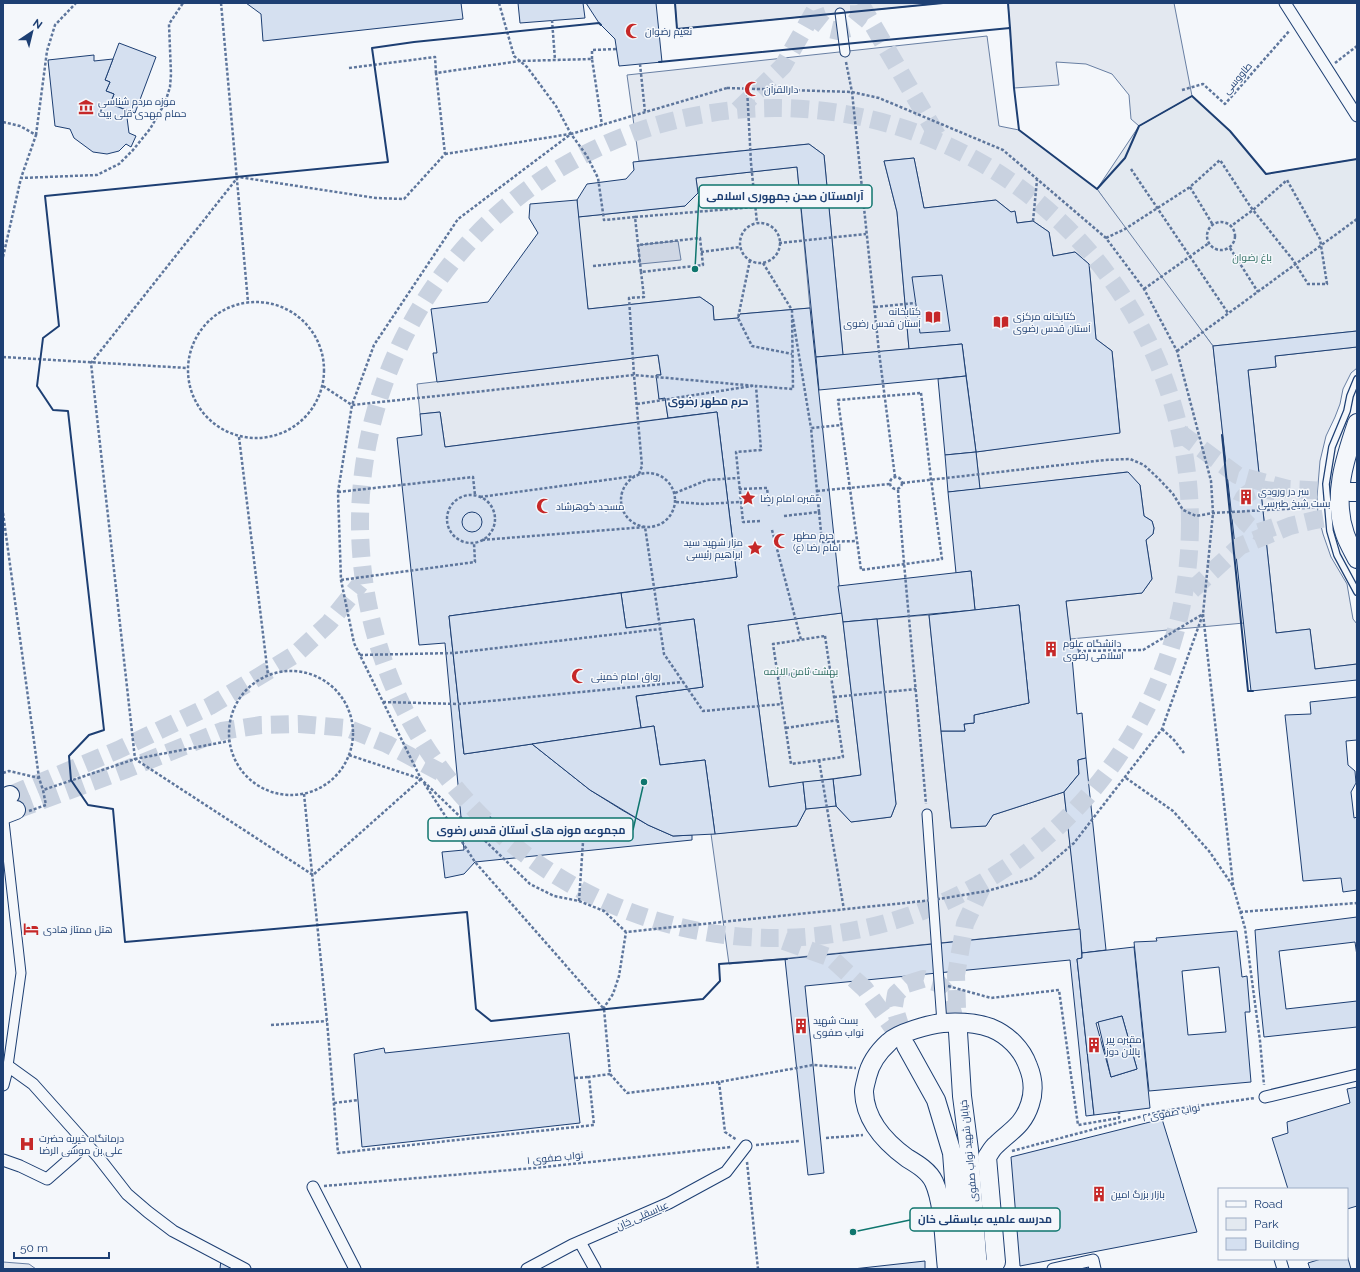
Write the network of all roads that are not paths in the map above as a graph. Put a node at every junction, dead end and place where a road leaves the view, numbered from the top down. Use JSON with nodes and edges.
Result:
{"nodes":[{"id":1,"x":1290,"y":5,"type":"edge"},
{"id":2,"x":840,"y":13,"type":"dead end"},
{"id":3,"x":845,"y":52,"type":"road end"},
{"id":4,"x":1354,"y":106,"type":"edge"},
{"id":5,"x":1357,"y":116,"type":"edge"},
{"id":6,"x":1357,"y":379,"type":"edge"},
{"id":7,"x":1357,"y":423,"type":"edge"},
{"id":8,"x":1357,"y":559,"type":"edge"},
{"id":9,"x":1357,"y":592,"type":"edge"},
{"id":10,"x":10,"y":809,"type":"edge"},
{"id":11,"x":927,"y":814,"type":"road end"},
{"id":12,"x":942,"y":1023,"type":"junction"},
{"id":13,"x":958,"y":1032,"type":"tunnel mouth"},
{"id":14,"x":906,"y":1046,"type":"tunnel mouth"},
{"id":15,"x":8,"y":1066,"type":"junction"},
{"id":16,"x":1357,"y":1075,"type":"edge"},
{"id":17,"x":3,"y":1085,"type":"edge"},
{"id":18,"x":1265,"y":1097,"type":"road end"},
{"id":19,"x":87,"y":1144,"type":"junction"},
{"id":20,"x":746,"y":1146,"type":"road end"},
{"id":21,"x":3,"y":1160,"type":"edge"},
{"id":22,"x":313,"y":1187,"type":"road end"},
{"id":23,"x":580,"y":1242,"type":"junction"},
{"id":24,"x":1094,"y":1265,"type":"edge"},
{"id":25,"x":245,"y":1269,"type":"edge"},
{"id":26,"x":355,"y":1269,"type":"edge"},
{"id":27,"x":527,"y":1269,"type":"edge"},
{"id":28,"x":596,"y":1269,"type":"edge"},
{"id":29,"x":947,"y":1269,"type":"edge"},
{"id":30,"x":961,"y":1269,"type":"edge"},
{"id":31,"x":978,"y":1269,"type":"edge"},
{"id":32,"x":991,"y":1269,"type":"edge"},
{"id":33,"x":1053,"y":1269,"type":"edge"}],
"edges":[{"from":1,"to":4,"type":"street"},
{"from":2,"to":3,"type":"street"},
{"from":4,"to":5,"type":"street"},
{"from":6,"to":9,"type":"lane"},
{"from":7,"to":8,"type":"main road"},
{"from":10,"to":15,"type":"street"},
{"from":11,"to":12,"type":"street"},
{"from":12,"to":29,"type":"main road"},
{"from":12,"to":32,"type":"main road"},
{"from":13,"to":31,"type":"main road","name":"خیابان شهید نواب صفوی"},
{"from":14,"to":30,"type":"main road","name":"خیابان شهید نواب صفوی"},
{"from":15,"to":17,"type":"street"},
{"from":15,"to":19,"type":"street"},
{"from":16,"to":18,"type":"street"},
{"from":19,"to":21,"type":"street"},
{"from":19,"to":25,"type":"street"},
{"from":20,"to":23,"type":"street","name":"عباسقلی خان"},
{"from":22,"to":26,"type":"street"},
{"from":23,"to":27,"type":"street","name":"عباسقلی خان"},
{"from":23,"to":28,"type":"street"},
{"from":24,"to":33,"type":"street"}]}
